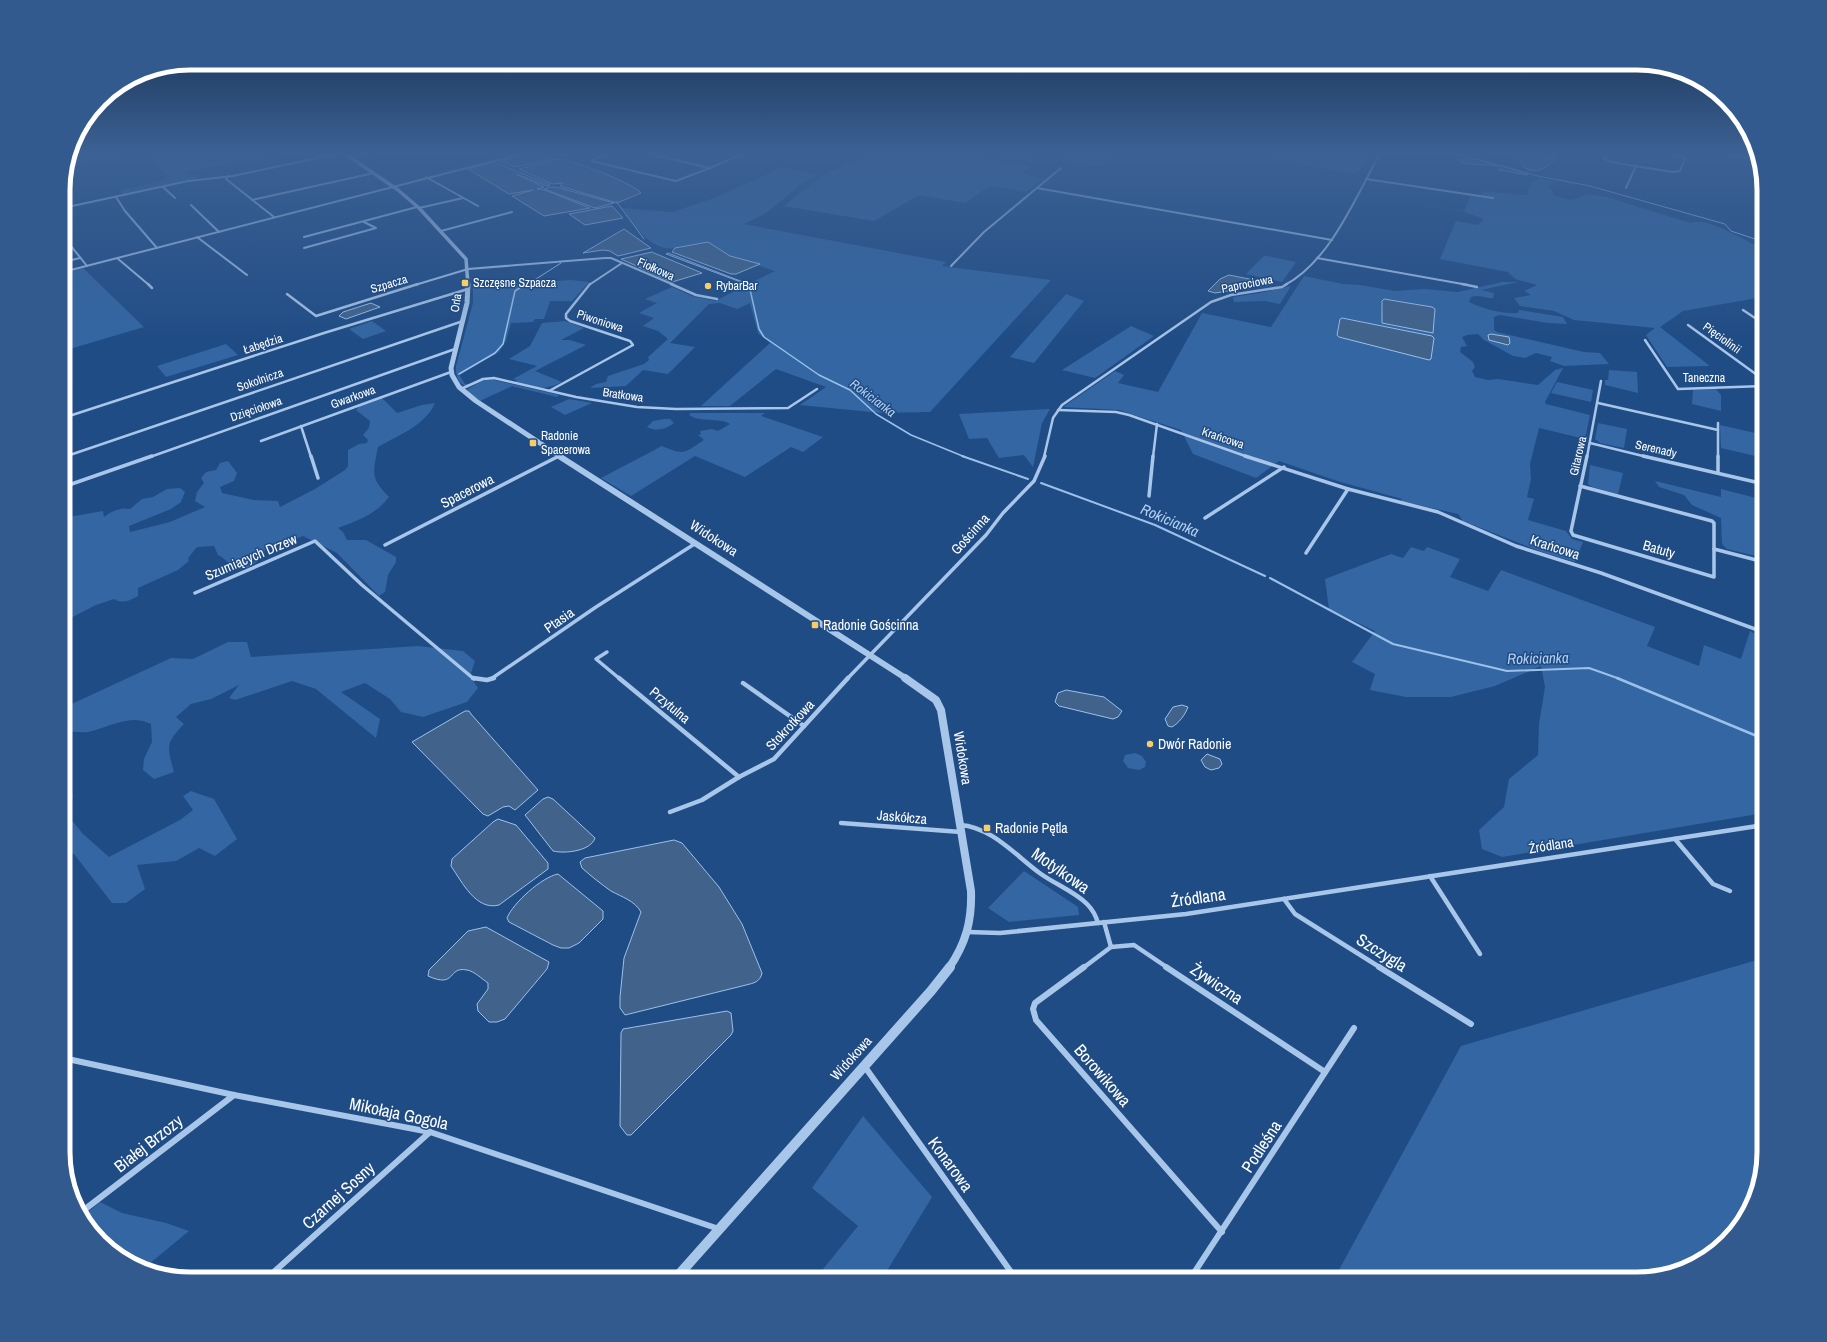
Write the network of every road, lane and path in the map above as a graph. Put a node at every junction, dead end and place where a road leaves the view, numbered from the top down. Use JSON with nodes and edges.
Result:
{"nodes":[{"id":1,"x":129,"y":216,"type":"edge"},
{"id":2,"x":202,"y":216,"type":"edge"},
{"id":3,"x":279,"y":216,"type":"edge"},
{"id":4,"x":389,"y":216,"type":"edge"},
{"id":5,"x":426,"y":216,"type":"edge"},
{"id":6,"x":498,"y":216,"type":"edge"},
{"id":7,"x":1004,"y":216,"type":"edge"},
{"id":8,"x":1194,"y":216,"type":"edge"},
{"id":9,"x":1346,"y":216,"type":"edge"},
{"id":10,"x":274,"y":217,"type":"joint"},
{"id":11,"x":364,"y":222,"type":"junction"},
{"id":12,"x":441,"y":231,"type":"junction"},
{"id":13,"x":219,"y":232,"type":"junction"},
{"id":14,"x":197,"y":237,"type":"junction"},
{"id":15,"x":304,"y":237,"type":"dead end"},
{"id":16,"x":1332,"y":240,"type":"junction"},
{"id":17,"x":70,"y":245,"type":"edge"},
{"id":18,"x":157,"y":248,"type":"junction"},
{"id":19,"x":304,"y":248,"type":"dead end"},
{"id":20,"x":80,"y":258,"type":"junction"},
{"id":21,"x":117,"y":258,"type":"junction"},
{"id":22,"x":1317,"y":258,"type":"junction"},
{"id":23,"x":70,"y":260,"type":"edge"},
{"id":24,"x":622,"y":263,"type":"junction"},
{"id":25,"x":87,"y":266,"type":"junction"},
{"id":26,"x":951,"y":266,"type":"dead end"},
{"id":27,"x":468,"y":269,"type":"junction"},
{"id":28,"x":70,"y":270,"type":"edge"},
{"id":29,"x":248,"y":275,"type":"dead end"},
{"id":30,"x":1477,"y":287,"type":"dead end"},
{"id":31,"x":152,"y":288,"type":"dead end"},
{"id":32,"x":468,"y":289,"type":"junction"},
{"id":33,"x":287,"y":294,"type":"dead end"},
{"id":34,"x":717,"y":299,"type":"dead end"},
{"id":35,"x":1743,"y":310,"type":"dead end"},
{"id":36,"x":1757,"y":319,"type":"edge"},
{"id":37,"x":463,"y":321,"type":"junction"},
{"id":38,"x":1688,"y":325,"type":"dead end"},
{"id":39,"x":1645,"y":340,"type":"dead end"},
{"id":40,"x":456,"y":350,"type":"junction"},
{"id":41,"x":451,"y":372,"type":"junction"},
{"id":42,"x":1757,"y":375,"type":"edge"},
{"id":43,"x":1601,"y":381,"type":"dead end"},
{"id":44,"x":1757,"y":386,"type":"edge"},
{"id":45,"x":461,"y":389,"type":"junction"},
{"id":46,"x":817,"y":389,"type":"dead end"},
{"id":47,"x":548,"y":391,"type":"junction"},
{"id":48,"x":1598,"y":403,"type":"junction"},
{"id":49,"x":1058,"y":410,"type":"junction"},
{"id":50,"x":70,"y":416,"type":"edge"},
{"id":51,"x":1157,"y":424,"type":"junction"},
{"id":52,"x":1718,"y":424,"type":"dead end"},
{"id":53,"x":301,"y":426,"type":"junction"},
{"id":54,"x":1718,"y":430,"type":"junction"},
{"id":55,"x":261,"y":441,"type":"dead end"},
{"id":56,"x":1590,"y":442,"type":"junction"},
{"id":57,"x":70,"y":455,"type":"edge"},
{"id":58,"x":559,"y":456,"type":"junction"},
{"id":59,"x":1284,"y":467,"type":"junction"},
{"id":60,"x":1718,"y":473,"type":"junction"},
{"id":61,"x":318,"y":478,"type":"dead end"},
{"id":62,"x":1757,"y":482,"type":"edge"},
{"id":63,"x":70,"y":485,"type":"edge"},
{"id":64,"x":1580,"y":486,"type":"junction"},
{"id":65,"x":1348,"y":489,"type":"junction"},
{"id":66,"x":1149,"y":496,"type":"dead end"},
{"id":67,"x":1205,"y":518,"type":"dead end"},
{"id":68,"x":1573,"y":535,"type":"joint"},
{"id":69,"x":315,"y":541,"type":"joint"},
{"id":70,"x":696,"y":543,"type":"junction"},
{"id":71,"x":385,"y":545,"type":"dead end"},
{"id":72,"x":1714,"y":550,"type":"junction"},
{"id":73,"x":1306,"y":553,"type":"dead end"},
{"id":74,"x":1757,"y":560,"type":"edge"},
{"id":75,"x":195,"y":593,"type":"dead end"},
{"id":76,"x":1755,"y":629,"type":"dead end"},
{"id":77,"x":608,"y":652,"type":"dead end"},
{"id":78,"x":869,"y":656,"type":"junction"},
{"id":79,"x":744,"y":683,"type":"dead end"},
{"id":80,"x":804,"y":726,"type":"junction"},
{"id":81,"x":739,"y":777,"type":"junction"},
{"id":82,"x":670,"y":812,"type":"dead end"},
{"id":83,"x":841,"y":822,"type":"dead end"},
{"id":84,"x":1757,"y":826,"type":"edge"},
{"id":85,"x":961,"y":828,"type":"junction"},
{"id":86,"x":1675,"y":839,"type":"junction"},
{"id":87,"x":1430,"y":876,"type":"junction"},
{"id":88,"x":1730,"y":891,"type":"dead end"},
{"id":89,"x":1284,"y":899,"type":"junction"},
{"id":90,"x":1101,"y":923,"type":"junction"},
{"id":91,"x":968,"y":932,"type":"junction"},
{"id":92,"x":1111,"y":947,"type":"junction"},
{"id":93,"x":1480,"y":954,"type":"dead end"},
{"id":94,"x":1471,"y":1024,"type":"dead end"},
{"id":95,"x":1354,"y":1028,"type":"dead end"},
{"id":96,"x":70,"y":1060,"type":"edge"},
{"id":97,"x":864,"y":1065,"type":"junction"},
{"id":98,"x":1325,"y":1072,"type":"junction"},
{"id":99,"x":234,"y":1095,"type":"junction"},
{"id":100,"x":430,"y":1132,"type":"junction"},
{"id":101,"x":85,"y":1209,"type":"edge"},
{"id":102,"x":719,"y":1229,"type":"junction"},
{"id":103,"x":1222,"y":1232,"type":"junction"},
{"id":104,"x":274,"y":1272,"type":"edge"},
{"id":105,"x":681,"y":1272,"type":"edge"},
{"id":106,"x":1011,"y":1272,"type":"edge"},
{"id":107,"x":1195,"y":1272,"type":"edge"}],
"edges":[{"from":1,"to":18,"type":"street"},
{"from":2,"to":13,"type":"street"},
{"from":3,"to":10,"type":"street"},
{"from":4,"to":11,"type":"street"},
{"from":5,"to":12,"type":"street","name":"Orla"},
{"from":6,"to":12,"type":"street"},
{"from":7,"to":26,"type":"street"},
{"from":8,"to":16,"type":"street"},
{"from":9,"to":16,"type":"street","name":"Paprociowa"},
{"from":10,"to":13,"type":"street"},
{"from":11,"to":15,"type":"street"},
{"from":11,"to":19,"type":"street"},
{"from":12,"to":27,"type":"street","name":"Orla"},
{"from":13,"to":14,"type":"street"},
{"from":14,"to":18,"type":"street"},
{"from":14,"to":29,"type":"street"},
{"from":16,"to":22,"type":"street","name":"Paprociowa"},
{"from":17,"to":20,"type":"street"},
{"from":18,"to":21,"type":"street"},
{"from":20,"to":23,"type":"street"},
{"from":20,"to":25,"type":"street"},
{"from":21,"to":25,"type":"street"},
{"from":21,"to":31,"type":"street"},
{"from":22,"to":30,"type":"street"},
{"from":22,"to":49,"type":"street","name":"Paprociowa"},
{"from":24,"to":27,"type":"street","name":"Fiołkowa"},
{"from":24,"to":34,"type":"street","name":"Fiołkowa"},
{"from":24,"to":47,"type":"street","name":"Piwoniowa"},
{"from":25,"to":28,"type":"street"},
{"from":27,"to":32,"type":"street","name":"Orla"},
{"from":27,"to":33,"type":"street","name":"Szpacza"},
{"from":32,"to":37,"type":"street","name":"Orla"},
{"from":32,"to":50,"type":"street","name":"Łabędzia"},
{"from":35,"to":36,"type":"street"},
{"from":37,"to":40,"type":"street","name":"Orla"},
{"from":37,"to":57,"type":"street","name":"Sokolnicza"},
{"from":38,"to":42,"type":"street","name":"Pięciolinii"},
{"from":39,"to":44,"type":"street","name":"Taneczna"},
{"from":40,"to":41,"type":"street","name":"Orla"},
{"from":40,"to":63,"type":"street","name":"Dzięciołowa"},
{"from":41,"to":45,"type":"street"},
{"from":41,"to":53,"type":"street","name":"Gwarkowa"},
{"from":43,"to":48,"type":"street","name":"Gitarowa"},
{"from":45,"to":47,"type":"street","name":"Bratkowa"},
{"from":45,"to":58,"type":"street","name":"Widokowa"},
{"from":46,"to":47,"type":"street","name":"Bratkowa"},
{"from":48,"to":54,"type":"street"},
{"from":48,"to":56,"type":"street","name":"Gitarowa"},
{"from":49,"to":51,"type":"street","name":"Krańcowa"},
{"from":49,"to":78,"type":"street","name":"Gościnna"},
{"from":51,"to":59,"type":"street","name":"Krańcowa"},
{"from":51,"to":66,"type":"street"},
{"from":52,"to":54,"type":"street"},
{"from":53,"to":55,"type":"street","name":"Gwarkowa"},
{"from":53,"to":61,"type":"street"},
{"from":54,"to":60,"type":"street"},
{"from":56,"to":60,"type":"street","name":"Serenady"},
{"from":56,"to":64,"type":"street","name":"Gitarowa"},
{"from":58,"to":70,"type":"street","name":"Widokowa"},
{"from":58,"to":71,"type":"street","name":"Spacerowa"},
{"from":59,"to":65,"type":"street","name":"Krańcowa"},
{"from":59,"to":67,"type":"street"},
{"from":60,"to":62,"type":"street","name":"Serenady"},
{"from":64,"to":68,"type":"street","name":"Gitarowa"},
{"from":64,"to":72,"type":"street","name":"Batuty"},
{"from":65,"to":73,"type":"street"},
{"from":65,"to":76,"type":"street","name":"Krańcowa"},
{"from":68,"to":72,"type":"street","name":"Batuty"},
{"from":69,"to":70,"type":"street","name":"Ptasia"},
{"from":69,"to":75,"type":"street","name":"Szumiących Drzew"},
{"from":70,"to":78,"type":"street","name":"Widokowa"},
{"from":72,"to":74,"type":"street"},
{"from":77,"to":81,"type":"street","name":"Przytulna"},
{"from":78,"to":80,"type":"street","name":"Stokrotkowa"},
{"from":78,"to":85,"type":"street","name":"Widokowa"},
{"from":79,"to":80,"type":"street"},
{"from":80,"to":81,"type":"street","name":"Stokrotkowa"},
{"from":81,"to":82,"type":"street","name":"Stokrotkowa"},
{"from":83,"to":85,"type":"street","name":"Jaskółcza"},
{"from":84,"to":86,"type":"street","name":"Źródlana"},
{"from":85,"to":90,"type":"street","name":"Motylkowa"},
{"from":85,"to":91,"type":"street","name":"Widokowa"},
{"from":86,"to":87,"type":"street","name":"Źródlana"},
{"from":86,"to":88,"type":"street"},
{"from":87,"to":89,"type":"street","name":"Źródlana"},
{"from":87,"to":93,"type":"street"},
{"from":89,"to":90,"type":"street","name":"Źródlana"},
{"from":89,"to":94,"type":"street","name":"Szczygla"},
{"from":90,"to":91,"type":"street","name":"Źródlana"},
{"from":90,"to":92,"type":"street"},
{"from":91,"to":97,"type":"street","name":"Widokowa"},
{"from":92,"to":98,"type":"street","name":"Żywiczna"},
{"from":92,"to":103,"type":"street","name":"Borowikowa"},
{"from":95,"to":98,"type":"street","name":"Podleśna"},
{"from":96,"to":99,"type":"street","name":"Mikołaja Gogola"},
{"from":97,"to":102,"type":"street","name":"Widokowa"},
{"from":97,"to":106,"type":"street","name":"Konarowa"},
{"from":98,"to":103,"type":"street","name":"Podleśna"},
{"from":99,"to":100,"type":"street","name":"Mikołaja Gogola"},
{"from":99,"to":101,"type":"street","name":"Białej Brzozy"},
{"from":100,"to":102,"type":"street","name":"Mikołaja Gogola"},
{"from":100,"to":104,"type":"street","name":"Czarnej Sosny"},
{"from":102,"to":105,"type":"street","name":"Widokowa"},
{"from":103,"to":107,"type":"street","name":"Podleśna"}]}
